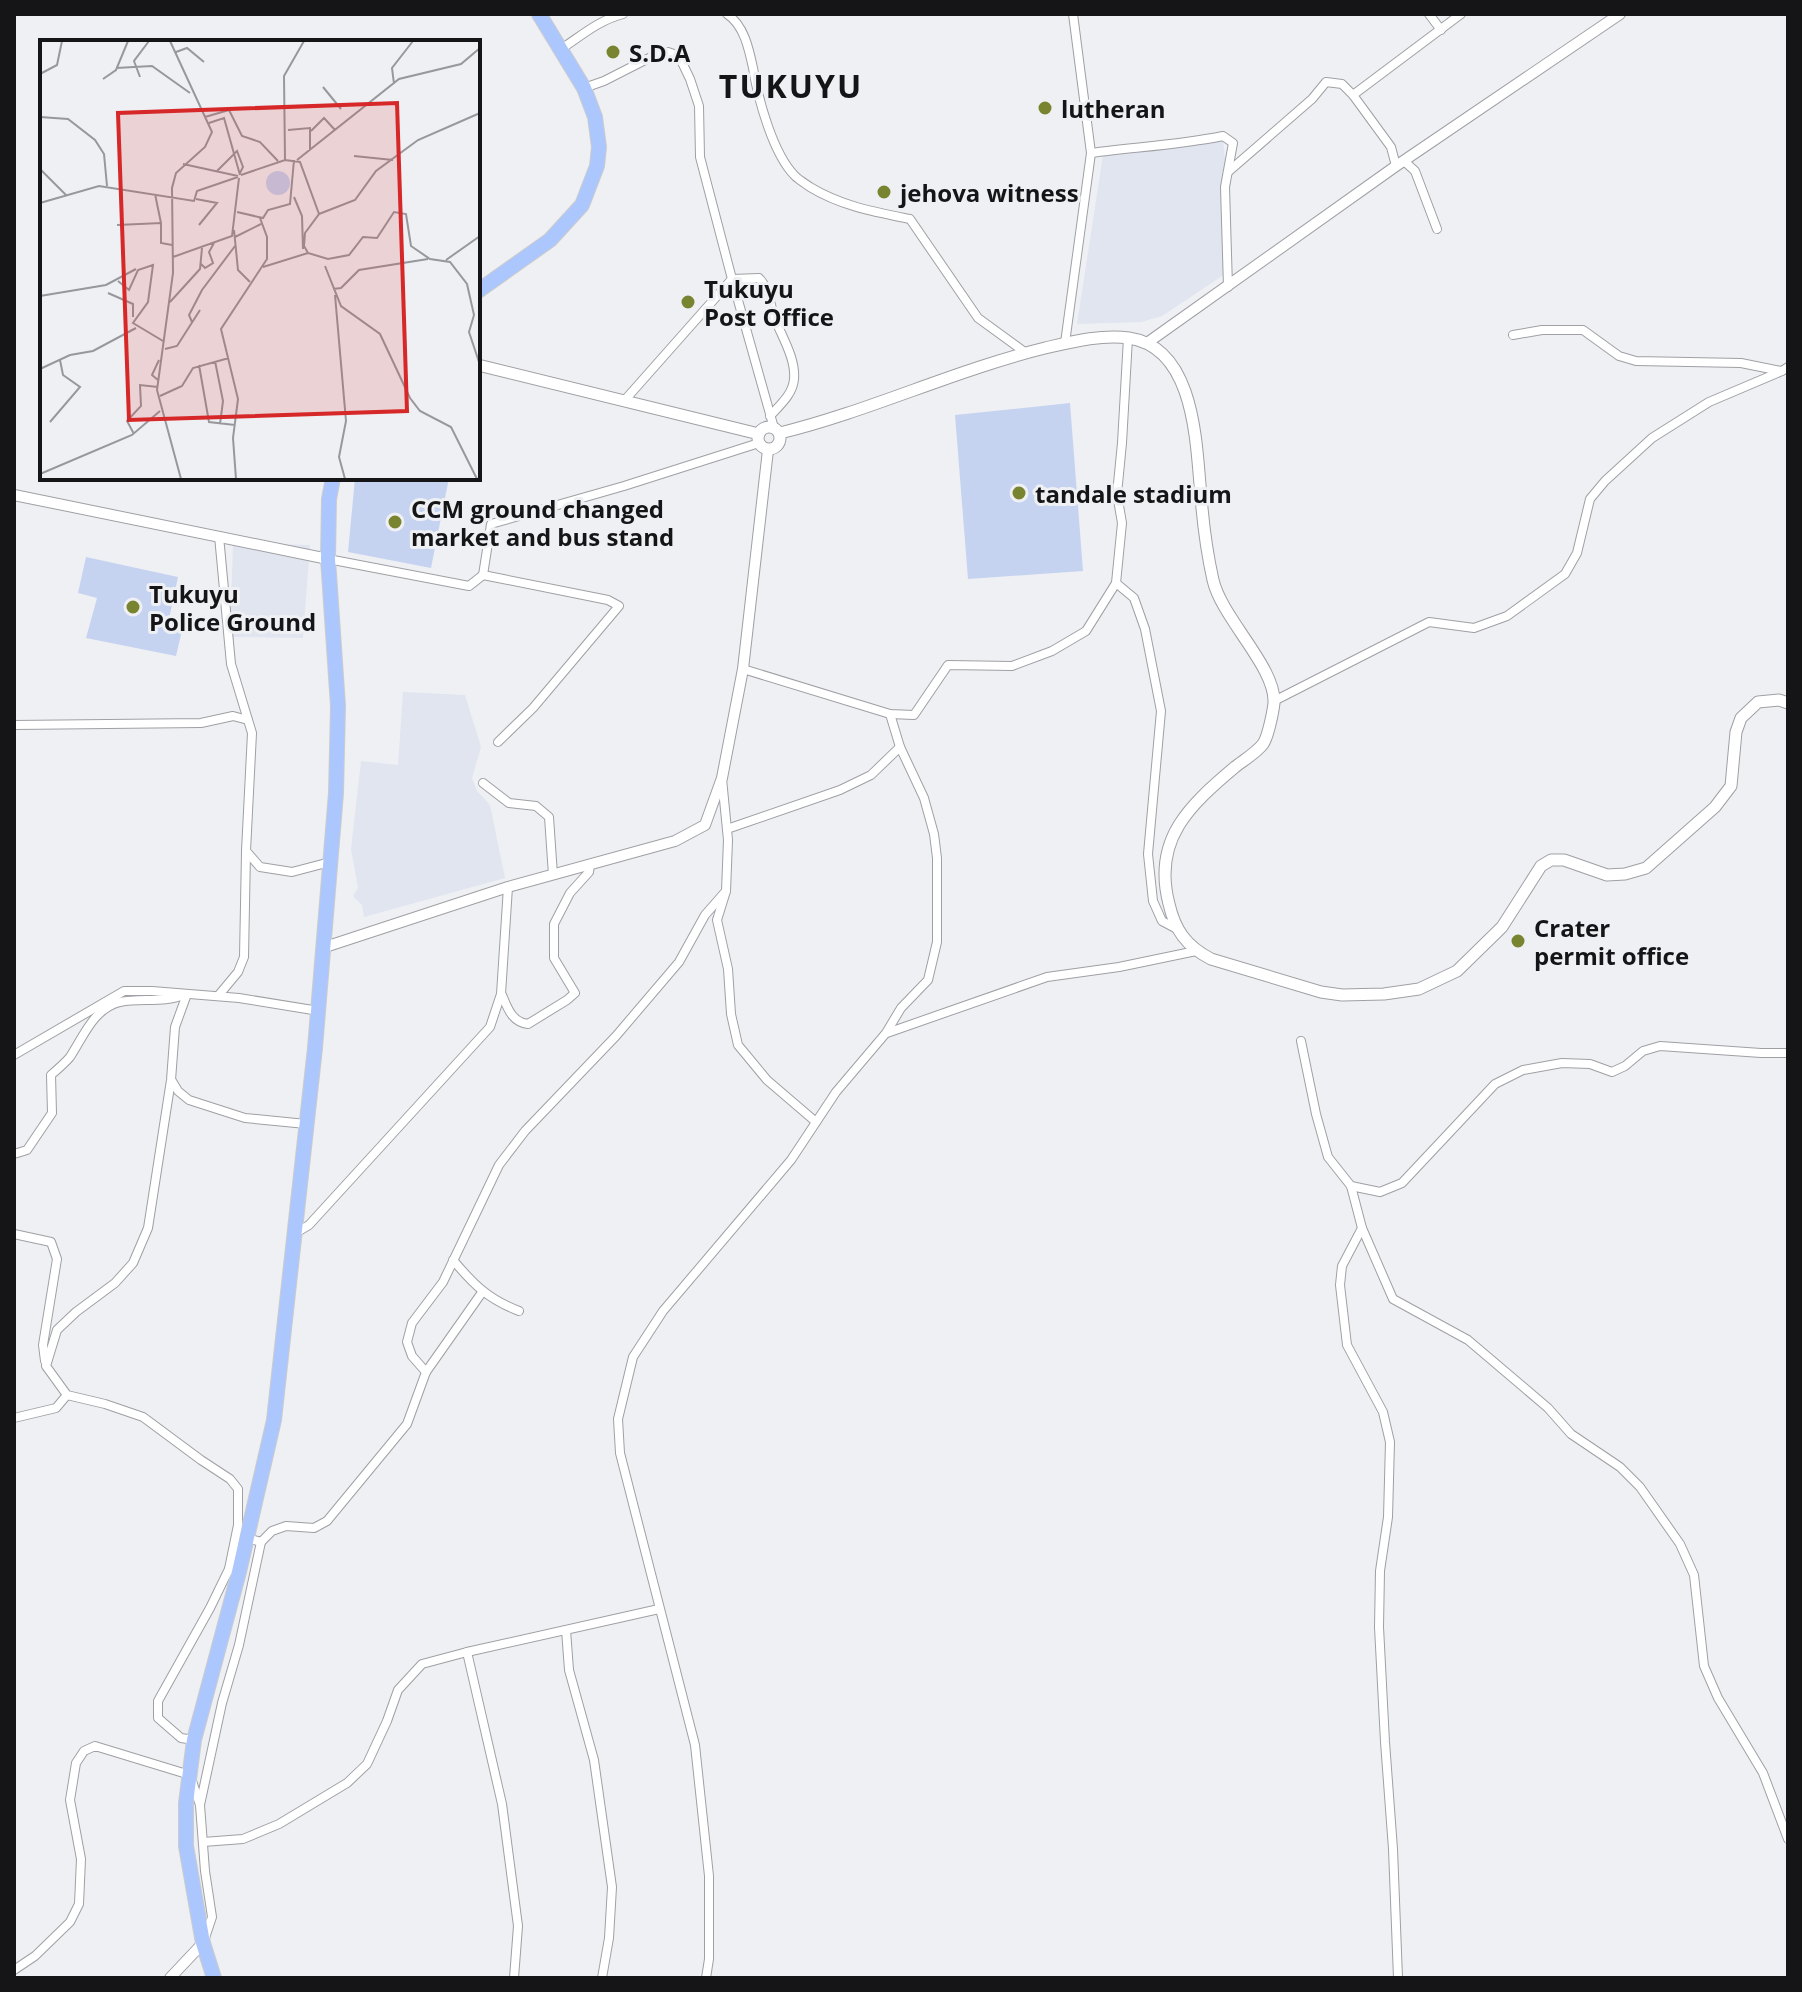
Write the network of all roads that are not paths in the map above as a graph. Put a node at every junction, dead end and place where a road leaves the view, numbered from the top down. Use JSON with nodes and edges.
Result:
{"nodes":[{"id":1,"x":539,"y":14,"type":"edge"},
{"id":2,"x":623,"y":14,"type":"edge"},
{"id":3,"x":727,"y":14,"type":"edge"},
{"id":4,"x":1073,"y":14,"type":"edge"},
{"id":5,"x":1429,"y":14,"type":"edge"},
{"id":6,"x":1461,"y":14,"type":"edge"},
{"id":7,"x":1620,"y":14,"type":"edge"},
{"id":8,"x":1441,"y":30,"type":"junction"},
{"id":9,"x":561,"y":49,"type":"junction"},
{"id":10,"x":584,"y":88,"type":"junction"},
{"id":11,"x":1353,"y":95,"type":"junction"},
{"id":12,"x":1091,"y":153,"type":"junction"},
{"id":13,"x":1400,"y":163,"type":"junction"},
{"id":14,"x":1228,"y":173,"type":"junction"},
{"id":15,"x":1437,"y":229,"type":"dead end"},
{"id":16,"x":732,"y":279,"type":"junction"},
{"id":17,"x":1228,"y":287,"type":"junction"},
{"id":18,"x":480,"y":290,"type":"edge"},
{"id":19,"x":1513,"y":335,"type":"dead end"},
{"id":20,"x":1128,"y":338,"type":"junction"},
{"id":21,"x":1065,"y":343,"type":"junction"},
{"id":22,"x":1147,"y":343,"type":"junction"},
{"id":23,"x":1026,"y":353,"type":"junction"},
{"id":24,"x":480,"y":365,"type":"edge"},
{"id":25,"x":1785,"y":369,"type":"edge"},
{"id":26,"x":624,"y":401,"type":"junction"},
{"id":27,"x":775,"y":426,"type":"junction"},
{"id":28,"x":762,"y":442,"type":"junction"},
{"id":29,"x":333,"y":480,"type":"edge"},
{"id":30,"x":14,"y":495,"type":"edge"},
{"id":31,"x":219,"y":536,"type":"junction"},
{"id":32,"x":328,"y":559,"type":"junction"},
{"id":33,"x":483,"y":575,"type":"junction"},
{"id":34,"x":1116,"y":583,"type":"junction"},
{"id":35,"x":743,"y":669,"type":"junction"},
{"id":36,"x":1274,"y":701,"type":"junction"},
{"id":37,"x":1788,"y":703,"type":"edge"},
{"id":38,"x":890,"y":714,"type":"junction"},
{"id":39,"x":248,"y":720,"type":"junction"},
{"id":40,"x":14,"y":725,"type":"edge"},
{"id":41,"x":498,"y":742,"type":"dead end"},
{"id":42,"x":900,"y":747,"type":"junction"},
{"id":43,"x":722,"y":778,"type":"junction"},
{"id":44,"x":483,"y":783,"type":"dead end"},
{"id":45,"x":727,"y":829,"type":"junction"},
{"id":46,"x":246,"y":851,"type":"junction"},
{"id":47,"x":330,"y":862,"type":"junction"},
{"id":48,"x":590,"y":865,"type":"junction"},
{"id":49,"x":553,"y":875,"type":"junction"},
{"id":50,"x":508,"y":887,"type":"junction"},
{"id":51,"x":726,"y":891,"type":"junction"},
{"id":52,"x":1177,"y":929,"type":"junction"},
{"id":53,"x":322,"y":948,"type":"junction"},
{"id":54,"x":1196,"y":951,"type":"junction"},
{"id":55,"x":187,"y":994,"type":"junction"},
{"id":56,"x":501,"y":994,"type":"junction"},
{"id":57,"x":218,"y":996,"type":"junction"},
{"id":58,"x":319,"y":1011,"type":"junction"},
{"id":59,"x":886,"y":1033,"type":"junction"},
{"id":60,"x":1301,"y":1041,"type":"dead end"},
{"id":61,"x":1788,"y":1053,"type":"edge"},
{"id":62,"x":14,"y":1055,"type":"edge"},
{"id":63,"x":171,"y":1080,"type":"junction"},
{"id":64,"x":816,"y":1122,"type":"junction"},
{"id":65,"x":306,"y":1124,"type":"junction"},
{"id":66,"x":14,"y":1154,"type":"edge"},
{"id":67,"x":1351,"y":1186,"type":"junction"},
{"id":68,"x":1362,"y":1228,"type":"junction"},
{"id":69,"x":14,"y":1234,"type":"edge"},
{"id":70,"x":293,"y":1234,"type":"junction"},
{"id":71,"x":453,"y":1260,"type":"junction"},
{"id":72,"x":483,"y":1291,"type":"junction"},
{"id":73,"x":519,"y":1311,"type":"dead end"},
{"id":74,"x":46,"y":1366,"type":"junction"},
{"id":75,"x":426,"y":1372,"type":"junction"},
{"id":76,"x":67,"y":1395,"type":"junction"},
{"id":77,"x":14,"y":1418,"type":"edge"},
{"id":78,"x":254,"y":1540,"type":"junction"},
{"id":79,"x":234,"y":1570,"type":"junction"},
{"id":80,"x":659,"y":1609,"type":"junction"},
{"id":81,"x":566,"y":1630,"type":"junction"},
{"id":82,"x":467,"y":1652,"type":"junction"},
{"id":83,"x":207,"y":1691,"type":"junction"},
{"id":84,"x":224,"y":1696,"type":"junction"},
{"id":85,"x":194,"y":1740,"type":"junction"},
{"id":86,"x":190,"y":1775,"type":"junction"},
{"id":87,"x":200,"y":1805,"type":"junction"},
{"id":88,"x":1788,"y":1839,"type":"edge"},
{"id":89,"x":203,"y":1842,"type":"junction"},
{"id":90,"x":203,"y":1943,"type":"junction"},
{"id":91,"x":14,"y":1970,"type":"edge"},
{"id":92,"x":170,"y":1978,"type":"edge"},
{"id":93,"x":214,"y":1978,"type":"edge"},
{"id":94,"x":514,"y":1978,"type":"edge"},
{"id":95,"x":602,"y":1978,"type":"edge"},
{"id":96,"x":706,"y":1978,"type":"edge"},
{"id":97,"x":1398,"y":1978,"type":"edge"}],
"edges":[{"from":1,"to":9,"type":"highway"},
{"from":2,"to":9,"type":"street"},
{"from":3,"to":23,"type":"street"},
{"from":4,"to":12,"type":"street"},
{"from":5,"to":8,"type":"street"},
{"from":6,"to":8,"type":"street"},
{"from":7,"to":13,"type":"street"},
{"from":8,"to":11,"type":"street"},
{"from":9,"to":10,"type":"highway"},
{"from":10,"to":16,"type":"street"},
{"from":10,"to":18,"type":"highway"},
{"from":11,"to":13,"type":"street"},
{"from":11,"to":14,"type":"street"},
{"from":12,"to":14,"type":"street"},
{"from":12,"to":21,"type":"street"},
{"from":13,"to":15,"type":"street"},
{"from":13,"to":17,"type":"street"},
{"from":14,"to":17,"type":"street"},
{"from":16,"to":26,"type":"street"},
{"from":16,"to":27,"type":"street"},
{"from":16,"to":27,"type":"street"},
{"from":17,"to":22,"type":"street"},
{"from":19,"to":25,"type":"street"},
{"from":20,"to":21,"type":"main road"},
{"from":20,"to":22,"type":"main road"},
{"from":20,"to":34,"type":"street"},
{"from":21,"to":23,"type":"main road"},
{"from":22,"to":36,"type":"main road"},
{"from":23,"to":27,"type":"main road"},
{"from":24,"to":26,"type":"main road"},
{"from":25,"to":36,"type":"street"},
{"from":26,"to":28,"type":"main road"},
{"from":27,"to":28,"type":"main road"},
{"from":27,"to":28,"type":"main road"},
{"from":28,"to":33,"type":"street"},
{"from":28,"to":35,"type":"street"},
{"from":29,"to":32,"type":"highway"},
{"from":30,"to":31,"type":"street"},
{"from":31,"to":32,"type":"street"},
{"from":31,"to":39,"type":"street"},
{"from":32,"to":33,"type":"street"},
{"from":32,"to":47,"type":"highway"},
{"from":33,"to":41,"type":"street"},
{"from":34,"to":38,"type":"street"},
{"from":34,"to":52,"type":"street"},
{"from":35,"to":38,"type":"street"},
{"from":35,"to":43,"type":"street"},
{"from":36,"to":52,"type":"main road"},
{"from":37,"to":54,"type":"main road"},
{"from":38,"to":42,"type":"street"},
{"from":39,"to":40,"type":"street"},
{"from":39,"to":46,"type":"street"},
{"from":42,"to":45,"type":"street"},
{"from":42,"to":59,"type":"street"},
{"from":43,"to":45,"type":"street"},
{"from":43,"to":48,"type":"street"},
{"from":44,"to":49,"type":"street"},
{"from":45,"to":51,"type":"street"},
{"from":46,"to":47,"type":"street"},
{"from":46,"to":57,"type":"street"},
{"from":47,"to":53,"type":"highway"},
{"from":48,"to":49,"type":"street"},
{"from":48,"to":56,"type":"street"},
{"from":49,"to":50,"type":"street"},
{"from":50,"to":53,"type":"street"},
{"from":50,"to":56,"type":"street"},
{"from":51,"to":64,"type":"street"},
{"from":51,"to":71,"type":"street"},
{"from":52,"to":54,"type":"main road"},
{"from":53,"to":58,"type":"highway"},
{"from":54,"to":59,"type":"street"},
{"from":55,"to":57,"type":"street"},
{"from":55,"to":62,"type":"street"},
{"from":55,"to":63,"type":"street"},
{"from":55,"to":66,"type":"street"},
{"from":56,"to":70,"type":"street"},
{"from":57,"to":58,"type":"street"},
{"from":58,"to":65,"type":"highway"},
{"from":59,"to":64,"type":"street"},
{"from":60,"to":67,"type":"street"},
{"from":61,"to":67,"type":"street"},
{"from":63,"to":65,"type":"street"},
{"from":63,"to":74,"type":"street"},
{"from":64,"to":80,"type":"street"},
{"from":65,"to":70,"type":"highway"},
{"from":67,"to":68,"type":"street"},
{"from":68,"to":88,"type":"street"},
{"from":68,"to":97,"type":"street"},
{"from":69,"to":74,"type":"street"},
{"from":70,"to":78,"type":"highway"},
{"from":71,"to":72,"type":"street"},
{"from":71,"to":75,"type":"street"},
{"from":72,"to":73,"type":"street"},
{"from":72,"to":75,"type":"street"},
{"from":74,"to":76,"type":"street"},
{"from":75,"to":78,"type":"street"},
{"from":76,"to":77,"type":"street"},
{"from":76,"to":79,"type":"street"},
{"from":78,"to":79,"type":"highway"},
{"from":78,"to":84,"type":"street"},
{"from":79,"to":83,"type":"highway"},
{"from":79,"to":85,"type":"street"},
{"from":80,"to":81,"type":"street"},
{"from":80,"to":96,"type":"street"},
{"from":81,"to":82,"type":"street"},
{"from":81,"to":95,"type":"street"},
{"from":82,"to":89,"type":"street"},
{"from":82,"to":94,"type":"street"},
{"from":83,"to":84,"type":"street"},
{"from":83,"to":85,"type":"highway"},
{"from":84,"to":87,"type":"street"},
{"from":85,"to":86,"type":"highway"},
{"from":86,"to":87,"type":"street"},
{"from":86,"to":90,"type":"highway"},
{"from":86,"to":91,"type":"street"},
{"from":87,"to":89,"type":"street"},
{"from":89,"to":90,"type":"street"},
{"from":90,"to":92,"type":"street"},
{"from":90,"to":93,"type":"highway"}]}
